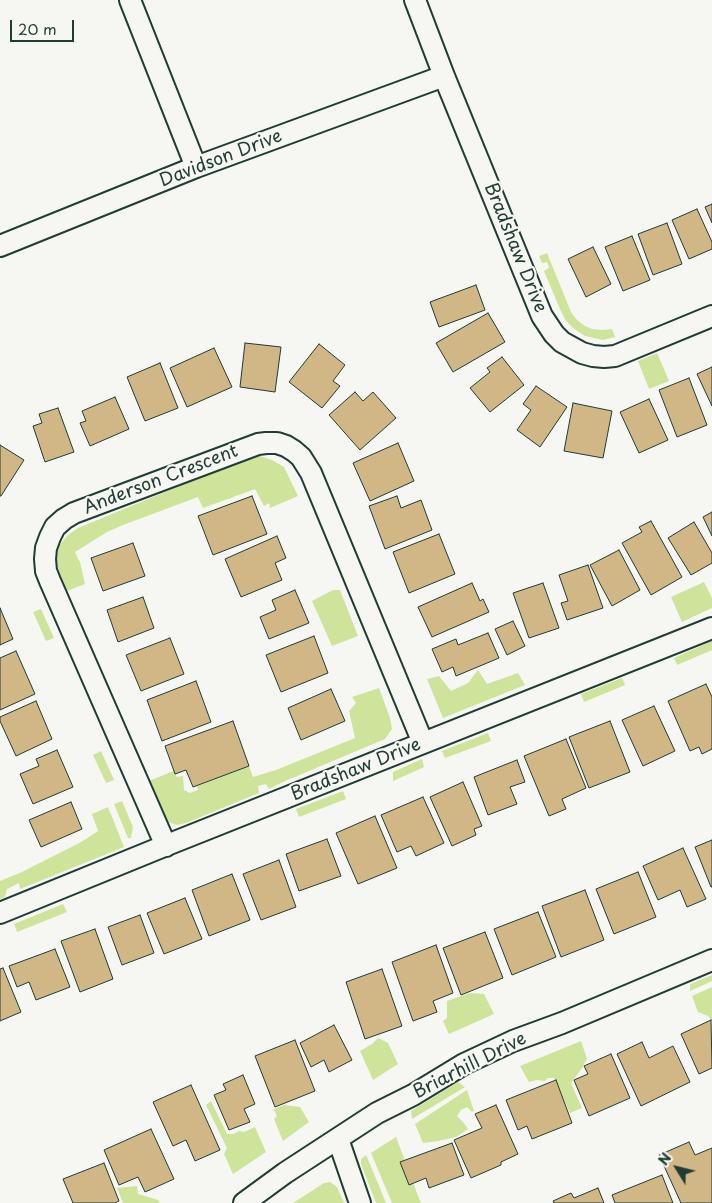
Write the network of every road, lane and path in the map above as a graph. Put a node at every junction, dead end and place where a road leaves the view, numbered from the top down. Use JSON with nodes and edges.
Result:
{"nodes":[{"id":1,"x":130,"y":0,"type":"edge"},
{"id":2,"x":415,"y":0,"type":"edge"},
{"id":3,"x":444,"y":76,"type":"junction"},
{"id":4,"x":196,"y":167,"type":"junction"},
{"id":5,"x":0,"y":246,"type":"edge"},
{"id":6,"x":712,"y":316,"type":"edge"},
{"id":7,"x":712,"y":628,"type":"edge"},
{"id":8,"x":423,"y":743,"type":"junction"},
{"id":9,"x":166,"y":846,"type":"junction"},
{"id":10,"x":0,"y":914,"type":"edge"},
{"id":11,"x":712,"y":960,"type":"edge"},
{"id":12,"x":338,"y":1139,"type":"junction"},
{"id":13,"x":244,"y":1203,"type":"edge"},
{"id":14,"x":360,"y":1203,"type":"edge"}],
"edges":[{"from":1,"to":4,"type":"street"},
{"from":2,"to":3,"type":"street","name":"Bradshaw Drive"},
{"from":3,"to":4,"type":"street","name":"Davidson Drive"},
{"from":3,"to":6,"type":"street","name":"Bradshaw Drive"},
{"from":4,"to":5,"type":"street","name":"Davidson Drive"},
{"from":7,"to":8,"type":"street","name":"Bradshaw Drive"},
{"from":8,"to":9,"type":"street","name":"Bradshaw Drive"},
{"from":8,"to":9,"type":"street","name":"Anderson Crescent"},
{"from":9,"to":10,"type":"street","name":"Bradshaw Drive"},
{"from":11,"to":12,"type":"street","name":"Briarhill Drive"},
{"from":12,"to":13,"type":"street","name":"Briarhill Drive"},
{"from":12,"to":14,"type":"street"}]}
